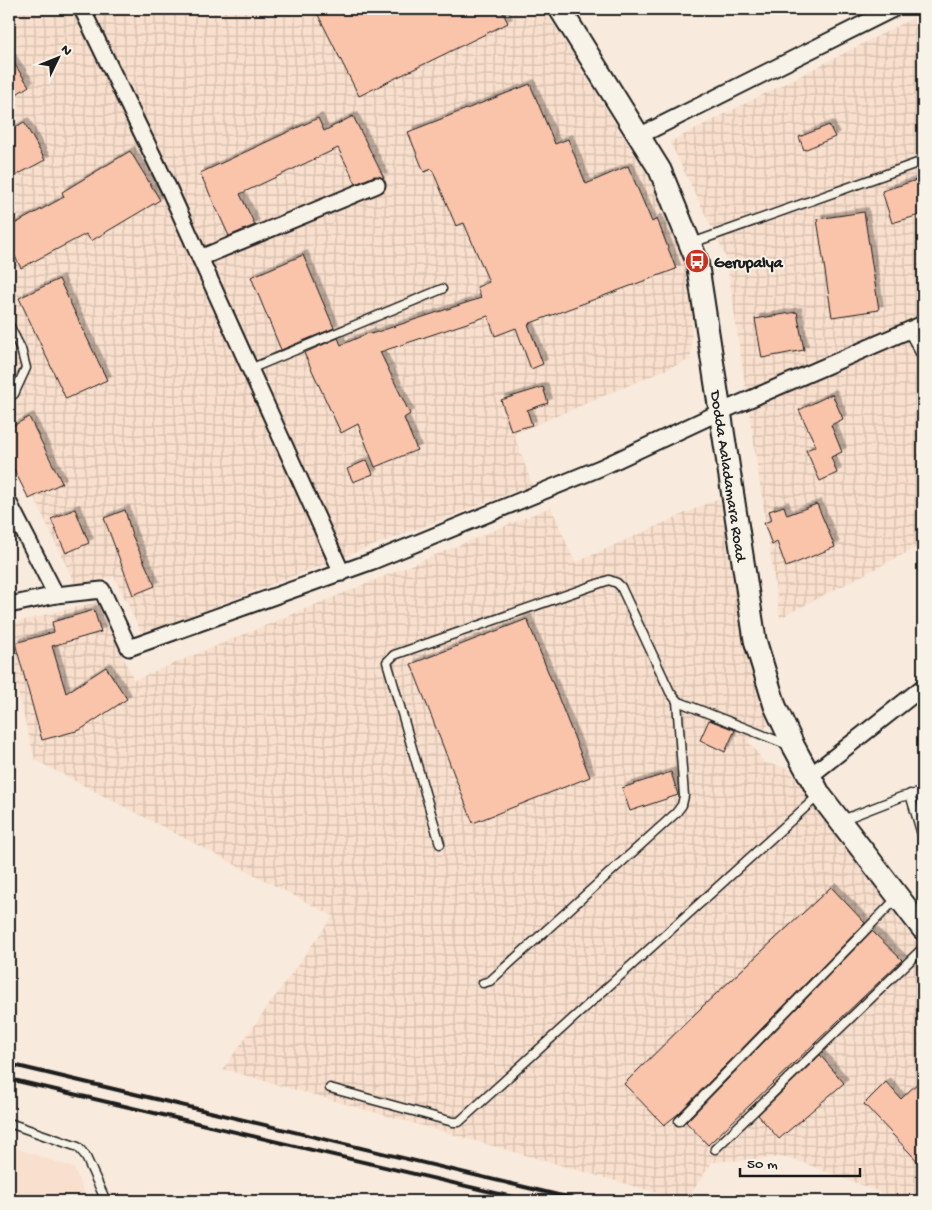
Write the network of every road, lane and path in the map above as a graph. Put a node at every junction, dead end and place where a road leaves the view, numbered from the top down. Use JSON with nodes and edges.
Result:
{"nodes":[{"id":1,"x":82,"y":9,"type":"edge"},
{"id":2,"x":560,"y":9,"type":"edge"},
{"id":3,"x":892,"y":9,"type":"edge"},
{"id":4,"x":639,"y":136,"type":"junction"},
{"id":5,"x":923,"y":161,"type":"edge"},
{"id":6,"x":377,"y":185,"type":"dead end"},
{"id":7,"x":690,"y":244,"type":"junction"},
{"id":8,"x":200,"y":258,"type":"junction"},
{"id":9,"x":442,"y":289,"type":"dead end"},
{"id":10,"x":923,"y":324,"type":"edge"},
{"id":11,"x":9,"y":325,"type":"edge"},
{"id":12,"x":908,"y":331,"type":"junction"},
{"id":13,"x":923,"y":358,"type":"edge"},
{"id":14,"x":250,"y":369,"type":"junction"},
{"id":15,"x":14,"y":394,"type":"dead end"},
{"id":16,"x":720,"y":412,"type":"junction"},
{"id":17,"x":9,"y":504,"type":"edge"},
{"id":18,"x":342,"y":573,"type":"junction"},
{"id":19,"x":56,"y":596,"type":"junction"},
{"id":20,"x":9,"y":605,"type":"edge"},
{"id":21,"x":923,"y":687,"type":"edge"},
{"id":22,"x":677,"y":701,"type":"junction"},
{"id":23,"x":794,"y":747,"type":"junction"},
{"id":24,"x":810,"y":776,"type":"junction"},
{"id":25,"x":923,"y":792,"type":"edge"},
{"id":26,"x":910,"y":794,"type":"junction"},
{"id":27,"x":820,"y":795,"type":"junction"},
{"id":28,"x":840,"y":821,"type":"junction"},
{"id":29,"x":923,"y":838,"type":"edge"},
{"id":30,"x":440,"y":844,"type":"dead end"},
{"id":31,"x":897,"y":898,"type":"junction"},
{"id":32,"x":923,"y":929,"type":"edge"},
{"id":33,"x":923,"y":948,"type":"edge"},
{"id":34,"x":483,"y":983,"type":"dead end"},
{"id":35,"x":330,"y":1088,"type":"dead end"},
{"id":36,"x":679,"y":1121,"type":"dead end"},
{"id":37,"x":9,"y":1123,"type":"edge"},
{"id":38,"x":714,"y":1149,"type":"dead end"},
{"id":39,"x":106,"y":1201,"type":"edge"}],
"edges":[{"from":1,"to":8,"type":"street"},
{"from":2,"to":4,"type":"main road","name":"Dodda Aaladamara Road"},
{"from":3,"to":4,"type":"street"},
{"from":4,"to":7,"type":"main road","name":"Dodda Aaladamara Road"},
{"from":5,"to":7,"type":"lane"},
{"from":6,"to":8,"type":"street"},
{"from":7,"to":16,"type":"main road","name":"Dodda Aaladamara Road"},
{"from":8,"to":14,"type":"street"},
{"from":9,"to":14,"type":"lane"},
{"from":10,"to":12,"type":"street"},
{"from":11,"to":15,"type":"lane"},
{"from":12,"to":13,"type":"lane"},
{"from":12,"to":16,"type":"street"},
{"from":14,"to":18,"type":"street"},
{"from":16,"to":18,"type":"street"},
{"from":16,"to":23,"type":"main road","name":"Dodda Aaladamara Road"},
{"from":17,"to":19,"type":"street"},
{"from":18,"to":19,"type":"street"},
{"from":19,"to":20,"type":"street"},
{"from":21,"to":24,"type":"street"},
{"from":22,"to":23,"type":"lane"},
{"from":22,"to":30,"type":"lane"},
{"from":22,"to":34,"type":"lane"},
{"from":23,"to":24,"type":"main road","name":"Dodda Aaladamara Road"},
{"from":24,"to":27,"type":"main road","name":"Dodda Aaladamara Road"},
{"from":25,"to":26,"type":"lane"},
{"from":26,"to":28,"type":"lane"},
{"from":26,"to":29,"type":"lane"},
{"from":27,"to":28,"type":"main road","name":"Dodda Aaladamara Road"},
{"from":27,"to":35,"type":"lane"},
{"from":28,"to":31,"type":"main road","name":"Dodda Aaladamara Road"},
{"from":31,"to":32,"type":"main road","name":"Dodda Aaladamara Road"},
{"from":31,"to":36,"type":"lane"},
{"from":33,"to":38,"type":"lane"},
{"from":37,"to":39,"type":"lane"}]}
